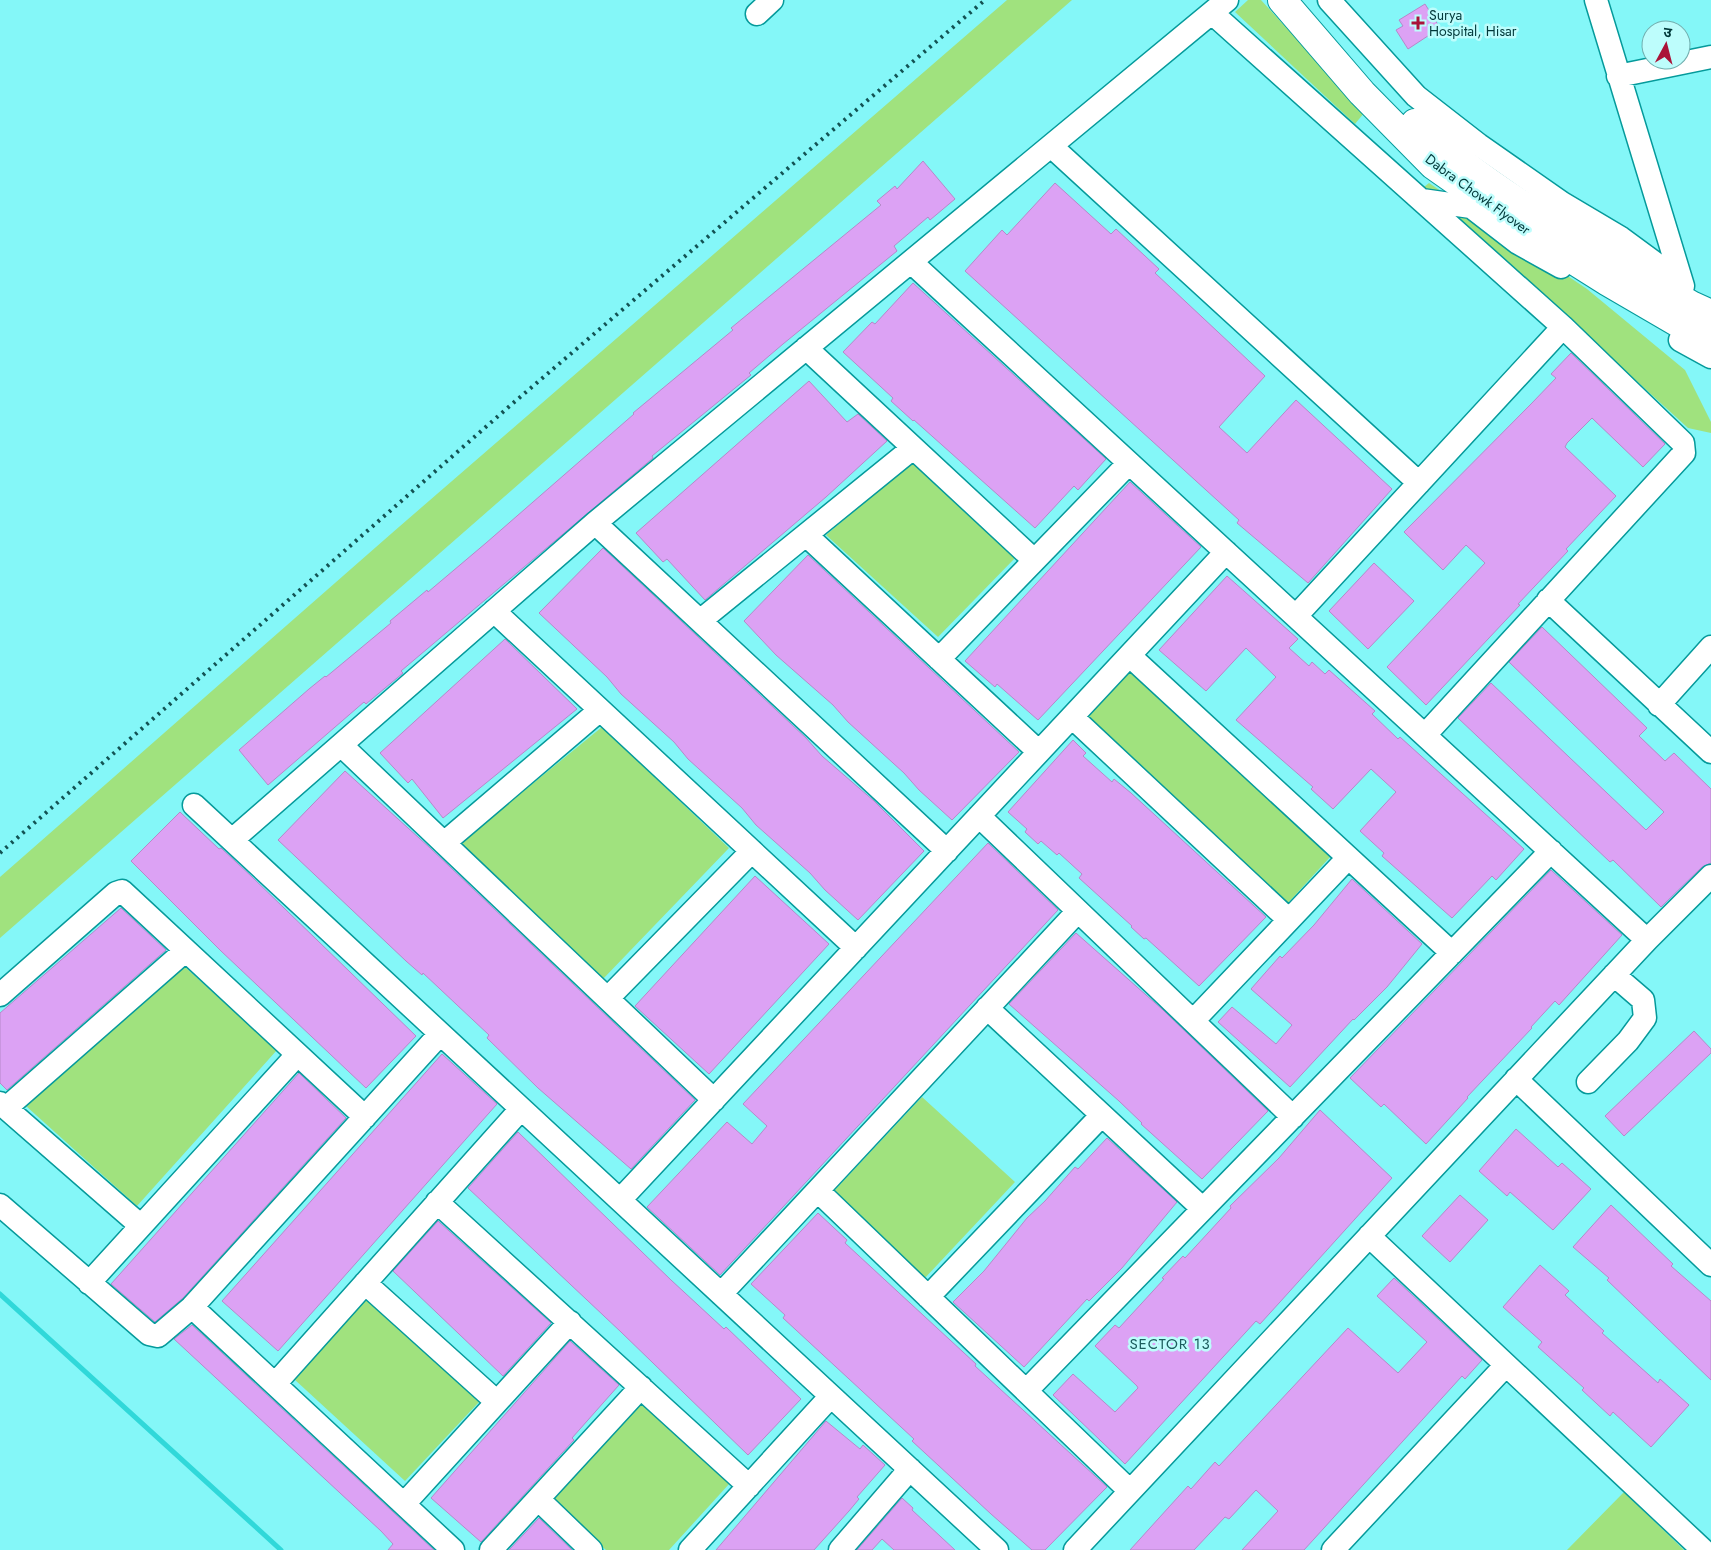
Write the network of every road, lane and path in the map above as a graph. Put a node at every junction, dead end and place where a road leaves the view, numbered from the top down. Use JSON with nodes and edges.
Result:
{"nodes":[{"id":1,"x":1273,"y":0,"type":"edge"},
{"id":2,"x":1282,"y":0,"type":"edge"},
{"id":3,"x":1305,"y":0,"type":"edge"},
{"id":4,"x":1329,"y":0,"type":"edge"},
{"id":5,"x":1596,"y":0,"type":"edge"},
{"id":6,"x":1220,"y":6,"type":"edge"},
{"id":7,"x":1711,"y":56,"type":"edge"},
{"id":8,"x":1618,"y":76,"type":"junction"},
{"id":9,"x":1051,"y":146,"type":"junction"},
{"id":10,"x":1422,"y":200,"type":"junction"},
{"id":11,"x":1471,"y":206,"type":"junction"},
{"id":12,"x":911,"y":262,"type":"junction"},
{"id":13,"x":1614,"y":272,"type":"junction"},
{"id":14,"x":1695,"y":301,"type":"edge"},
{"id":15,"x":1563,"y":327,"type":"junction"},
{"id":16,"x":1711,"y":342,"type":"edge"},
{"id":17,"x":806,"y":348,"type":"junction"},
{"id":18,"x":1711,"y":357,"type":"edge"},
{"id":19,"x":913,"y":448,"type":"junction"},
{"id":20,"x":1129,"y":463,"type":"junction"},
{"id":21,"x":1419,"y":483,"type":"junction"},
{"id":22,"x":595,"y":523,"type":"junction"},
{"id":23,"x":806,"y":535,"type":"junction"},
{"id":24,"x":1226,"y":552,"type":"junction"},
{"id":25,"x":1034,"y":560,"type":"junction"},
{"id":26,"x":1548,"y":600,"type":"junction"},
{"id":27,"x":494,"y":611,"type":"junction"},
{"id":28,"x":1296,"y":616,"type":"junction"},
{"id":29,"x":701,"y":620,"type":"junction"},
{"id":30,"x":1711,"y":647,"type":"edge"},
{"id":31,"x":1130,"y":656,"type":"junction"},
{"id":32,"x":939,"y":659,"type":"junction"},
{"id":33,"x":1660,"y":705,"type":"junction"},
{"id":34,"x":600,"y":710,"type":"junction"},
{"id":35,"x":1072,"y":717,"type":"junction"},
{"id":36,"x":1425,"y":735,"type":"junction"},
{"id":37,"x":341,"y":745,"type":"junction"},
{"id":38,"x":1039,"y":752,"type":"junction"},
{"id":39,"x":1711,"y":752,"type":"edge"},
{"id":40,"x":194,"y":805,"type":"dead end"},
{"id":41,"x":980,"y":816,"type":"junction"},
{"id":42,"x":232,"y":840,"type":"junction"},
{"id":43,"x":444,"y":842,"type":"junction"},
{"id":44,"x":752,"y":851,"type":"junction"},
{"id":45,"x":947,"y":851,"type":"junction"},
{"id":46,"x":1551,"y":851,"type":"junction"},
{"id":47,"x":1348,"y":858,"type":"junction"},
{"id":48,"x":1711,"y":876,"type":"edge"},
{"id":49,"x":1078,"y":911,"type":"junction"},
{"id":50,"x":1289,"y":920,"type":"junction"},
{"id":51,"x":1647,"y":940,"type":"junction"},
{"id":52,"x":856,"y":948,"type":"junction"},
{"id":53,"x":185,"y":952,"type":"junction"},
{"id":54,"x":1452,"y":954,"type":"junction"},
{"id":55,"x":1614,"y":975,"type":"junction"},
{"id":56,"x":0,"y":996,"type":"edge"},
{"id":57,"x":608,"y":998,"type":"junction"},
{"id":58,"x":987,"y":1008,"type":"junction"},
{"id":59,"x":1193,"y":1021,"type":"junction"},
{"id":60,"x":440,"y":1034,"type":"junction"},
{"id":61,"x":297,"y":1055,"type":"junction"},
{"id":62,"x":1516,"y":1079,"type":"junction"},
{"id":63,"x":1588,"y":1082,"type":"dead end"},
{"id":64,"x":714,"y":1100,"type":"junction"},
{"id":65,"x":3,"y":1106,"type":"edge"},
{"id":66,"x":521,"y":1109,"type":"junction"},
{"id":67,"x":1102,"y":1116,"type":"junction"},
{"id":68,"x":364,"y":1117,"type":"junction"},
{"id":69,"x":1293,"y":1117,"type":"junction"},
{"id":70,"x":818,"y":1191,"type":"junction"},
{"id":71,"x":620,"y":1200,"type":"junction"},
{"id":72,"x":437,"y":1202,"type":"junction"},
{"id":73,"x":0,"y":1205,"type":"edge"},
{"id":74,"x":1203,"y":1209,"type":"junction"},
{"id":75,"x":141,"y":1226,"type":"junction"},
{"id":76,"x":1369,"y":1236,"type":"junction"},
{"id":77,"x":1711,"y":1265,"type":"edge"},
{"id":78,"x":89,"y":1283,"type":"junction"},
{"id":79,"x":365,"y":1284,"type":"junction"},
{"id":80,"x":721,"y":1294,"type":"junction"},
{"id":81,"x":928,"y":1297,"type":"junction"},
{"id":82,"x":192,"y":1306,"type":"junction"},
{"id":83,"x":570,"y":1322,"type":"junction"},
{"id":84,"x":1506,"y":1365,"type":"junction"},
{"id":85,"x":275,"y":1384,"type":"junction"},
{"id":86,"x":641,"y":1387,"type":"junction"},
{"id":87,"x":1026,"y":1391,"type":"junction"},
{"id":88,"x":831,"y":1396,"type":"junction"},
{"id":89,"x":497,"y":1402,"type":"junction"},
{"id":90,"x":910,"y":1469,"type":"junction"},
{"id":91,"x":749,"y":1486,"type":"junction"},
{"id":92,"x":1130,"y":1491,"type":"junction"},
{"id":93,"x":538,"y":1499,"type":"junction"},
{"id":94,"x":404,"y":1504,"type":"junction"},
{"id":95,"x":453,"y":1550,"type":"edge"},
{"id":96,"x":491,"y":1550,"type":"edge"},
{"id":97,"x":590,"y":1550,"type":"edge"},
{"id":98,"x":690,"y":1550,"type":"edge"},
{"id":99,"x":840,"y":1550,"type":"edge"},
{"id":100,"x":997,"y":1550,"type":"edge"},
{"id":101,"x":1075,"y":1550,"type":"edge"},
{"id":102,"x":1333,"y":1550,"type":"edge"},
{"id":103,"x":1703,"y":1550,"type":"edge"}],
"edges":[{"from":1,"to":11,"type":"street"},
{"from":2,"to":13,"type":"main road","name":"Dabra Chowk Flyover"},
{"from":3,"to":13,"type":"main road","name":"Dabra Chowk Flyover"},
{"from":4,"to":14,"type":"street"},
{"from":5,"to":8,"type":"street"},
{"from":6,"to":9,"type":"street"},
{"from":6,"to":10,"type":"street"},
{"from":7,"to":8,"type":"street"},
{"from":8,"to":14,"type":"street"},
{"from":9,"to":12,"type":"street"},
{"from":9,"to":21,"type":"street"},
{"from":10,"to":11,"type":"street"},
{"from":10,"to":15,"type":"street"},
{"from":11,"to":18,"type":"street"},
{"from":12,"to":17,"type":"street"},
{"from":12,"to":20,"type":"street"},
{"from":13,"to":14,"type":"main road","name":"Dabra Chowk Flyover"},
{"from":13,"to":16,"type":"main road","name":"Dabra Chowk Flyover"},
{"from":15,"to":21,"type":"street"},
{"from":15,"to":26,"type":"street"},
{"from":17,"to":19,"type":"street"},
{"from":17,"to":22,"type":"street"},
{"from":19,"to":23,"type":"street"},
{"from":19,"to":25,"type":"street"},
{"from":20,"to":24,"type":"street"},
{"from":20,"to":25,"type":"street"},
{"from":21,"to":28,"type":"street"},
{"from":22,"to":27,"type":"street"},
{"from":22,"to":29,"type":"street"},
{"from":23,"to":29,"type":"street"},
{"from":23,"to":32,"type":"street"},
{"from":24,"to":28,"type":"street"},
{"from":24,"to":31,"type":"street"},
{"from":25,"to":32,"type":"street"},
{"from":26,"to":33,"type":"street"},
{"from":26,"to":36,"type":"street"},
{"from":27,"to":34,"type":"street"},
{"from":27,"to":37,"type":"street"},
{"from":28,"to":36,"type":"street"},
{"from":29,"to":45,"type":"street"},
{"from":30,"to":33,"type":"street"},
{"from":31,"to":35,"type":"street"},
{"from":31,"to":47,"type":"street"},
{"from":32,"to":38,"type":"street"},
{"from":33,"to":39,"type":"street"},
{"from":34,"to":43,"type":"street"},
{"from":34,"to":44,"type":"street"},
{"from":35,"to":38,"type":"street"},
{"from":35,"to":50,"type":"street"},
{"from":36,"to":46,"type":"street"},
{"from":37,"to":42,"type":"street"},
{"from":37,"to":43,"type":"street"},
{"from":38,"to":41,"type":"street"},
{"from":40,"to":42,"type":"street"},
{"from":41,"to":45,"type":"street"},
{"from":41,"to":49,"type":"street"},
{"from":42,"to":60,"type":"street"},
{"from":43,"to":57,"type":"street"},
{"from":44,"to":52,"type":"street"},
{"from":44,"to":57,"type":"street"},
{"from":45,"to":52,"type":"street"},
{"from":46,"to":51,"type":"street"},
{"from":46,"to":54,"type":"street"},
{"from":47,"to":50,"type":"street"},
{"from":47,"to":54,"type":"street"},
{"from":48,"to":51,"type":"street"},
{"from":49,"to":58,"type":"street"},
{"from":49,"to":59,"type":"street"},
{"from":50,"to":59,"type":"street"},
{"from":51,"to":55,"type":"street"},
{"from":52,"to":64,"type":"street"},
{"from":53,"to":56,"type":"street"},
{"from":53,"to":61,"type":"street"},
{"from":53,"to":65,"type":"street"},
{"from":54,"to":69,"type":"street"},
{"from":55,"to":62,"type":"street"},
{"from":55,"to":63,"type":"street"},
{"from":57,"to":64,"type":"street"},
{"from":58,"to":67,"type":"street"},
{"from":58,"to":70,"type":"street"},
{"from":59,"to":69,"type":"street"},
{"from":60,"to":66,"type":"street"},
{"from":60,"to":68,"type":"street"},
{"from":61,"to":68,"type":"street"},
{"from":61,"to":75,"type":"street"},
{"from":62,"to":76,"type":"street"},
{"from":62,"to":77,"type":"street"},
{"from":64,"to":71,"type":"street"},
{"from":65,"to":75,"type":"street"},
{"from":66,"to":71,"type":"street"},
{"from":66,"to":72,"type":"street"},
{"from":67,"to":74,"type":"street"},
{"from":67,"to":81,"type":"street"},
{"from":68,"to":82,"type":"street"},
{"from":69,"to":74,"type":"street"},
{"from":70,"to":80,"type":"street"},
{"from":70,"to":81,"type":"street"},
{"from":71,"to":80,"type":"street"},
{"from":72,"to":79,"type":"street"},
{"from":72,"to":83,"type":"street"},
{"from":73,"to":78,"type":"street"},
{"from":74,"to":87,"type":"street"},
{"from":75,"to":78,"type":"street"},
{"from":76,"to":84,"type":"street"},
{"from":76,"to":92,"type":"street"},
{"from":78,"to":82,"type":"street"},
{"from":79,"to":85,"type":"street"},
{"from":79,"to":89,"type":"street"},
{"from":80,"to":88,"type":"street"},
{"from":81,"to":87,"type":"street"},
{"from":82,"to":85,"type":"street"},
{"from":83,"to":86,"type":"street"},
{"from":83,"to":89,"type":"street"},
{"from":84,"to":102,"type":"street"},
{"from":84,"to":103,"type":"street"},
{"from":85,"to":94,"type":"street"},
{"from":86,"to":91,"type":"street"},
{"from":86,"to":93,"type":"street"},
{"from":87,"to":92,"type":"street"},
{"from":88,"to":90,"type":"street"},
{"from":88,"to":91,"type":"street"},
{"from":89,"to":94,"type":"street"},
{"from":90,"to":99,"type":"street"},
{"from":90,"to":100,"type":"street"},
{"from":91,"to":98,"type":"street"},
{"from":92,"to":101,"type":"street"},
{"from":93,"to":96,"type":"street"},
{"from":93,"to":97,"type":"street"},
{"from":94,"to":95,"type":"street"}]}
